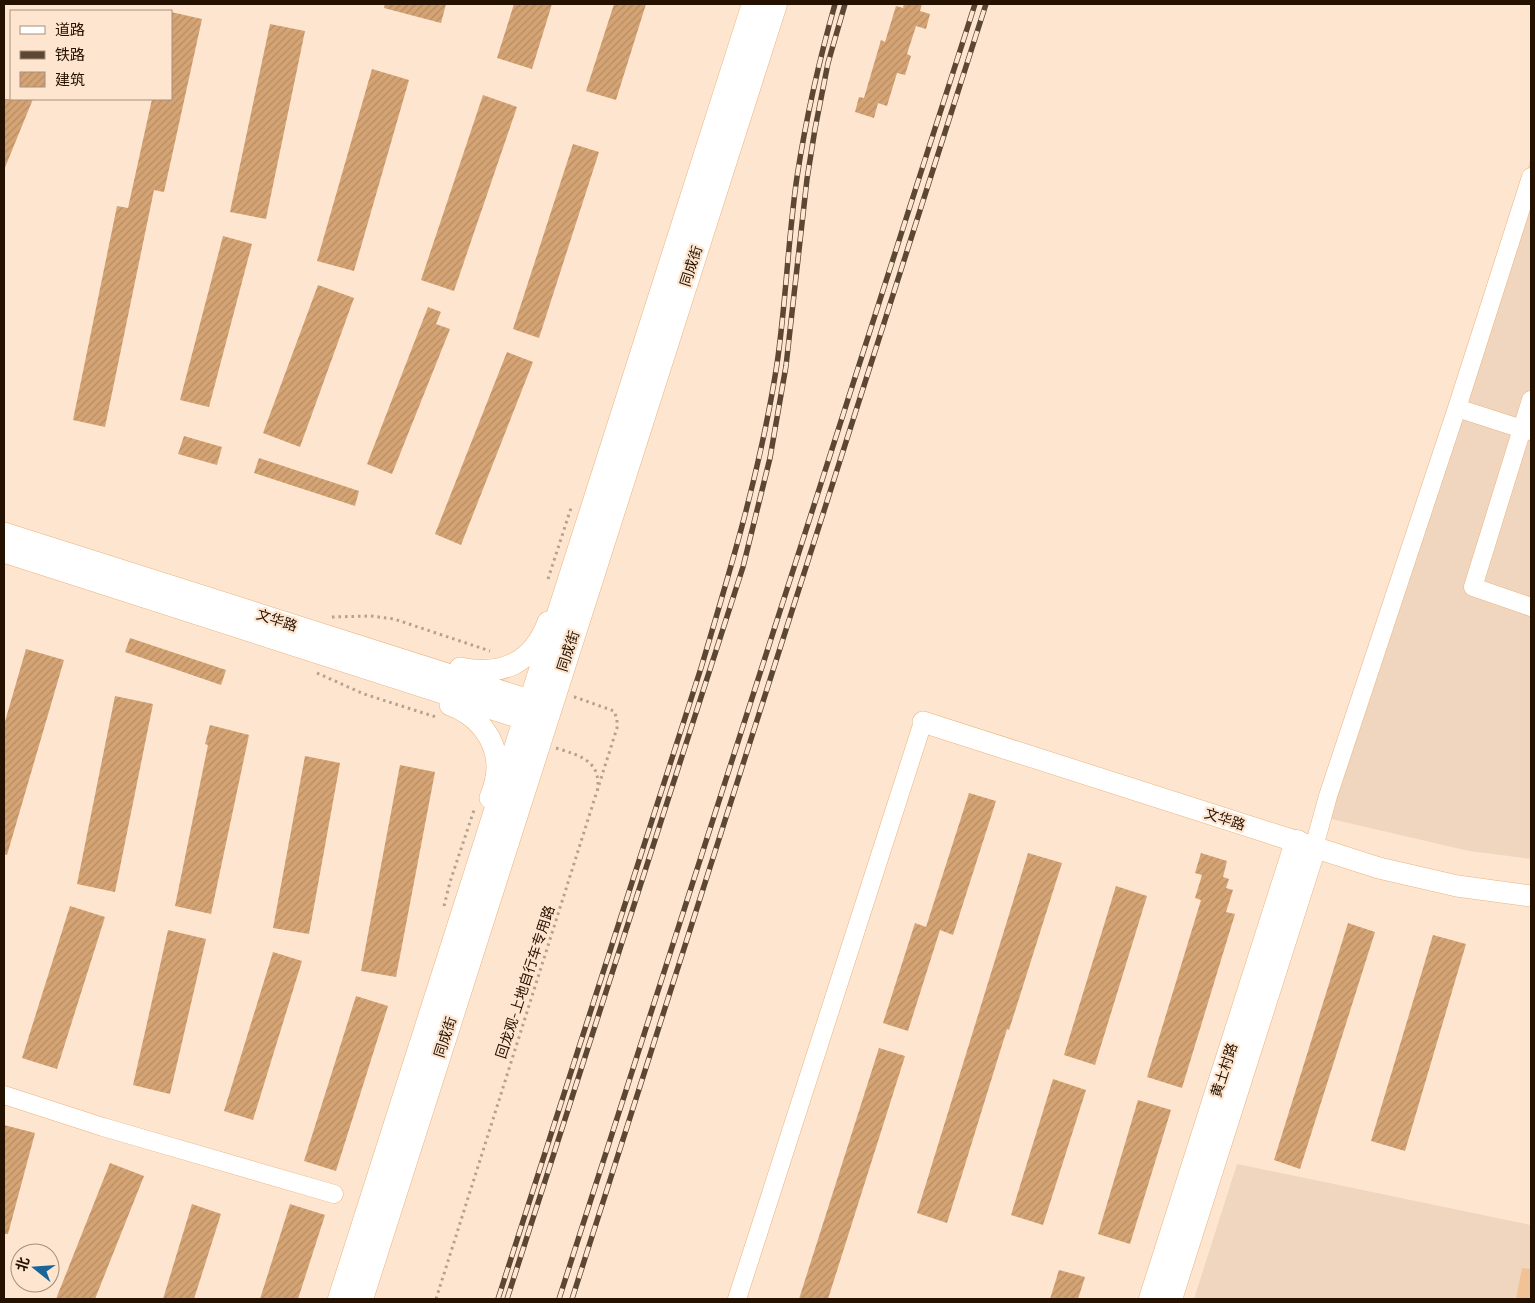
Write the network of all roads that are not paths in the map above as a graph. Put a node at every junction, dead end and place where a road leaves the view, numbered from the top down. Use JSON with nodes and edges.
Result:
{"nodes":[{"id":1,"x":754,"y":4,"type":"edge"},
{"id":2,"x":775,"y":4,"type":"edge"},
{"id":3,"x":1531,"y":177,"type":"edge"},
{"id":4,"x":1531,"y":400,"type":"edge"},
{"id":5,"x":1457,"y":408,"type":"junction"},
{"id":6,"x":1527,"y":430,"type":"edge"},
{"id":7,"x":601,"y":481,"type":"junction"},
{"id":8,"x":4,"y":533,"type":"edge"},
{"id":9,"x":4,"y":552,"type":"edge"},
{"id":10,"x":1531,"y":607,"type":"edge"},
{"id":11,"x":294,"y":645,"type":"junction"},
{"id":12,"x":369,"y":649,"type":"junction"},
{"id":13,"x":538,"y":713,"type":"junction"},
{"id":14,"x":923,"y":722,"type":"joint"},
{"id":15,"x":1305,"y":844,"type":"junction"},
{"id":16,"x":1531,"y":896,"type":"edge"},
{"id":17,"x":457,"y":934,"type":"junction"},
{"id":18,"x":4,"y":1095,"type":"edge"},
{"id":19,"x":334,"y":1194,"type":"dead end"},
{"id":20,"x":340,"y":1299,"type":"edge"},
{"id":21,"x":361,"y":1299,"type":"edge"},
{"id":22,"x":737,"y":1299,"type":"edge"},
{"id":23,"x":1151,"y":1299,"type":"edge"},
{"id":24,"x":1170,"y":1299,"type":"edge"}],
"edges":[{"from":1,"to":7,"type":"main road","name":"同成街"},
{"from":2,"to":13,"type":"main road","name":"同成街"},
{"from":3,"to":5,"type":"street"},
{"from":4,"to":6,"type":"street"},
{"from":5,"to":6,"type":"street"},
{"from":5,"to":15,"type":"street"},
{"from":6,"to":10,"type":"street"},
{"from":7,"to":12,"type":"street"},
{"from":7,"to":13,"type":"main road","name":"同成街"},
{"from":8,"to":12,"type":"street","name":"文华路"},
{"from":9,"to":11,"type":"street","name":"文华路"},
{"from":11,"to":13,"type":"street","name":"文华路"},
{"from":11,"to":17,"type":"street"},
{"from":12,"to":13,"type":"street","name":"文华路"},
{"from":13,"to":17,"type":"main road","name":"同成街"},
{"from":13,"to":21,"type":"main road","name":"同成街"},
{"from":14,"to":15,"type":"street","name":"文华路"},
{"from":14,"to":22,"type":"street"},
{"from":15,"to":16,"type":"street","name":"文华路"},
{"from":15,"to":23,"type":"main road","name":"黄土村路"},
{"from":15,"to":24,"type":"main road","name":"黄土村路"},
{"from":17,"to":20,"type":"main road","name":"同成街"},
{"from":18,"to":19,"type":"street"}]}
